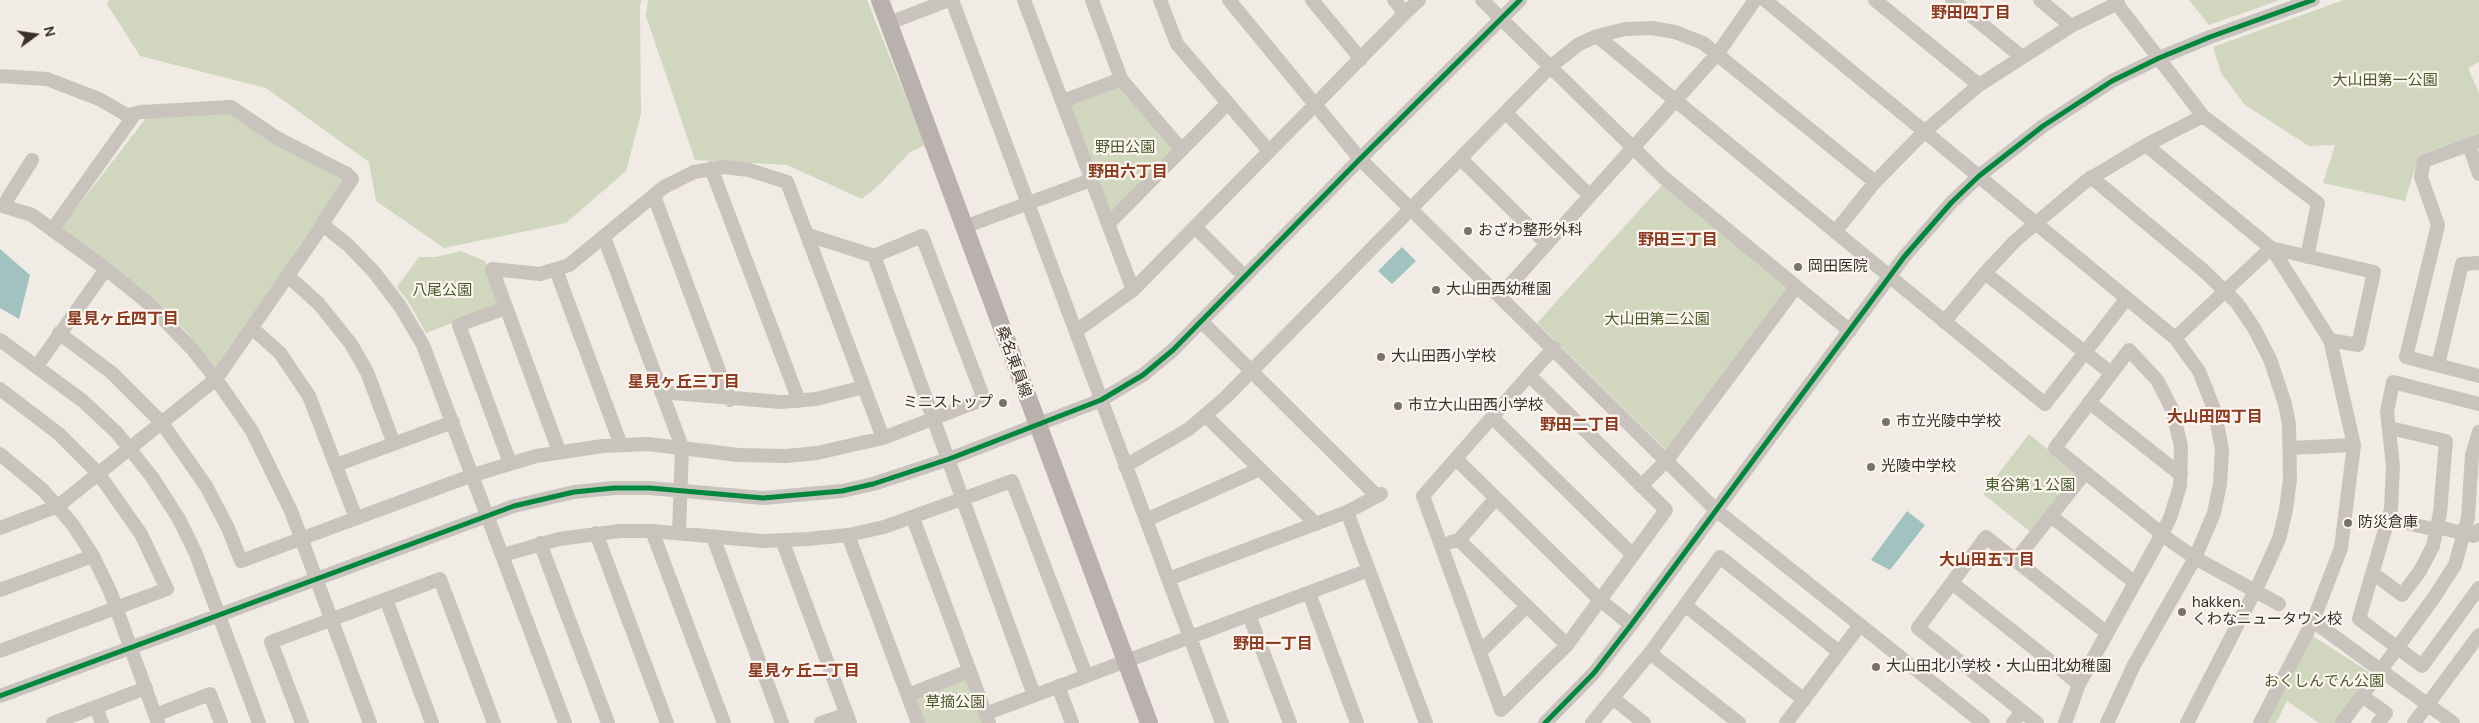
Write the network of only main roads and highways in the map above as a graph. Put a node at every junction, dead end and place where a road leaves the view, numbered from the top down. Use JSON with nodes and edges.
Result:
{"nodes":[{"id":1,"x":880,"y":0,"type":"edge"},
{"id":2,"x":1149,"y":723,"type":"edge"}],
"edges":[{"from":1,"to":2,"type":"main road","name":"桑名東員線"}]}
